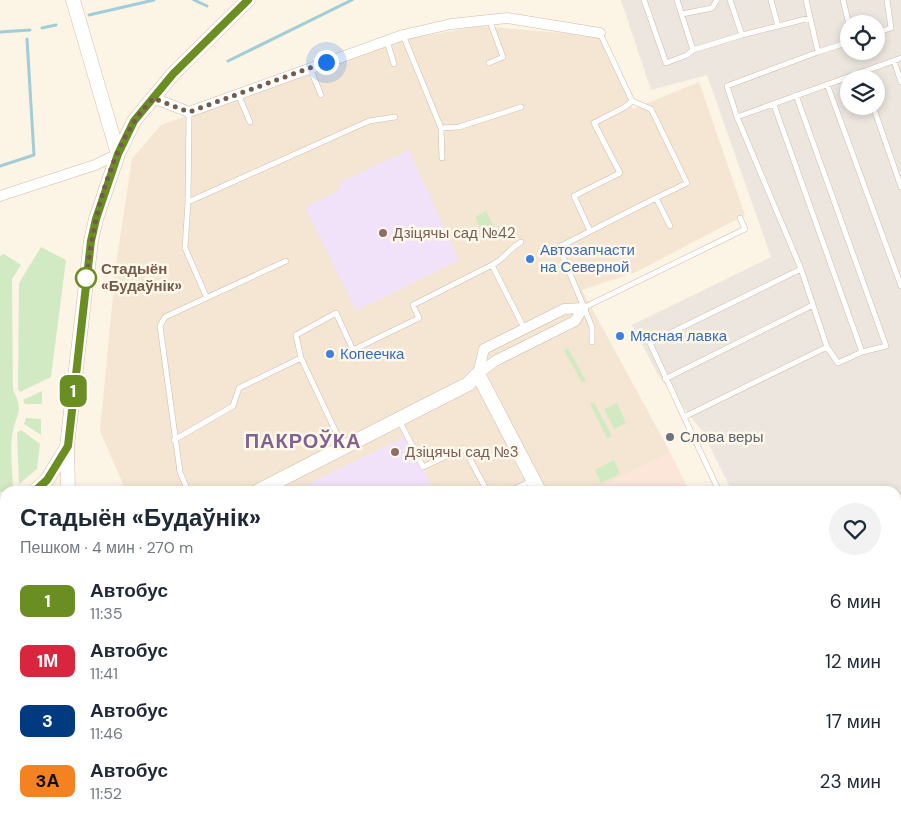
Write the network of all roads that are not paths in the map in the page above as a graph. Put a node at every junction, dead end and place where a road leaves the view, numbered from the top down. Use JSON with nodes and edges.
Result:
{"nodes":[{"id":1,"x":73,"y":0,"type":"edge"},
{"id":2,"x":248,"y":0,"type":"edge"},
{"id":3,"x":644,"y":0,"type":"edge"},
{"id":4,"x":677,"y":0,"type":"edge"},
{"id":5,"x":717,"y":0,"type":"edge"},
{"id":6,"x":730,"y":0,"type":"edge"},
{"id":7,"x":771,"y":0,"type":"edge"},
{"id":8,"x":806,"y":0,"type":"edge"},
{"id":9,"x":843,"y":0,"type":"edge"},
{"id":10,"x":887,"y":0,"type":"edge"},
{"id":11,"x":682,"y":14,"type":"junction"},
{"id":12,"x":847,"y":15,"type":"edge"},
{"id":13,"x":810,"y":18,"type":"junction"},
{"id":14,"x":489,"y":19,"type":"junction"},
{"id":15,"x":778,"y":26,"type":"junction"},
{"id":16,"x":885,"y":30,"type":"edge"},
{"id":17,"x":600,"y":33,"type":"joint"},
{"id":18,"x":403,"y":35,"type":"junction"},
{"id":19,"x":742,"y":35,"type":"junction"},
{"id":20,"x":386,"y":40,"type":"junction"},
{"id":21,"x":840,"y":45,"type":"edge"},
{"id":22,"x":693,"y":50,"type":"junction"},
{"id":23,"x":818,"y":52,"type":"junction"},
{"id":24,"x":901,"y":58,"type":"edge"},
{"id":25,"x":894,"y":60,"type":"junction"},
{"id":26,"x":488,"y":63,"type":"dead end"},
{"id":27,"x":394,"y":64,"type":"dead end"},
{"id":28,"x":310,"y":68,"type":"junction"},
{"id":29,"x":864,"y":70,"type":"edge"},
{"id":30,"x":840,"y":79,"type":"edge"},
{"id":31,"x":901,"y":82,"type":"edge"},
{"id":32,"x":827,"y":84,"type":"junction"},
{"id":33,"x":238,"y":94,"type":"junction"},
{"id":34,"x":321,"y":95,"type":"dead end"},
{"id":35,"x":796,"y":95,"type":"junction"},
{"id":36,"x":153,"y":98,"type":"junction"},
{"id":37,"x":632,"y":101,"type":"junction"},
{"id":38,"x":774,"y":105,"type":"junction"},
{"id":39,"x":521,"y":107,"type":"dead end"},
{"id":40,"x":189,"y":112,"type":"junction"},
{"id":41,"x":876,"y":115,"type":"edge"},
{"id":42,"x":395,"y":117,"type":"dead end"},
{"id":43,"x":737,"y":117,"type":"junction"},
{"id":44,"x":250,"y":122,"type":"dead end"},
{"id":45,"x":441,"y":128,"type":"junction"},
{"id":46,"x":118,"y":154,"type":"junction"},
{"id":47,"x":442,"y":158,"type":"dead end"},
{"id":48,"x":901,"y":187,"type":"edge"},
{"id":49,"x":0,"y":196,"type":"edge"},
{"id":50,"x":656,"y":198,"type":"junction"},
{"id":51,"x":188,"y":202,"type":"junction"},
{"id":52,"x":740,"y":218,"type":"dead end"},
{"id":53,"x":670,"y":226,"type":"dead end"},
{"id":54,"x":590,"y":231,"type":"junction"},
{"id":55,"x":521,"y":242,"type":"dead end"},
{"id":56,"x":286,"y":261,"type":"dead end"},
{"id":57,"x":492,"y":266,"type":"junction"},
{"id":58,"x":801,"y":269,"type":"junction"},
{"id":59,"x":901,"y":286,"type":"edge"},
{"id":60,"x":206,"y":296,"type":"junction"},
{"id":61,"x":813,"y":304,"type":"junction"},
{"id":62,"x":583,"y":308,"type":"junction"},
{"id":63,"x":524,"y":328,"type":"junction"},
{"id":64,"x":592,"y":342,"type":"dead end"},
{"id":65,"x":827,"y":347,"type":"junction"},
{"id":66,"x":862,"y":352,"type":"junction"},
{"id":67,"x":301,"y":358,"type":"junction"},
{"id":68,"x":478,"y":374,"type":"junction"},
{"id":69,"x":665,"y":378,"type":"junction"},
{"id":70,"x":684,"y":418,"type":"junction"},
{"id":71,"x":399,"y":419,"type":"junction"},
{"id":72,"x":174,"y":440,"type":"junction"},
{"id":73,"x":68,"y":446,"type":"junction"},
{"id":74,"x":344,"y":448,"type":"junction"},
{"id":75,"x":40,"y":486,"type":"edge"},
{"id":76,"x":68,"y":486,"type":"edge"},
{"id":77,"x":186,"y":486,"type":"edge"},
{"id":78,"x":278,"y":486,"type":"edge"},
{"id":79,"x":484,"y":486,"type":"edge"},
{"id":80,"x":536,"y":486,"type":"edge"},
{"id":81,"x":718,"y":486,"type":"edge"}],
"edges":[{"from":1,"to":46,"type":"main road"},
{"from":2,"to":36,"type":"main road"},
{"from":3,"to":22,"type":"lane"},
{"from":4,"to":11,"type":"lane"},
{"from":5,"to":11,"type":"lane"},
{"from":6,"to":19,"type":"lane"},
{"from":7,"to":15,"type":"lane"},
{"from":8,"to":13,"type":"lane"},
{"from":9,"to":12,"type":"lane"},
{"from":10,"to":16,"type":"lane"},
{"from":11,"to":22,"type":"lane"},
{"from":13,"to":15,"type":"lane"},
{"from":13,"to":23,"type":"lane"},
{"from":14,"to":17,"type":"street"},
{"from":14,"to":18,"type":"street"},
{"from":14,"to":26,"type":"lane"},
{"from":15,"to":19,"type":"lane"},
{"from":17,"to":37,"type":"lane"},
{"from":18,"to":20,"type":"street"},
{"from":18,"to":45,"type":"lane"},
{"from":19,"to":22,"type":"lane"},
{"from":20,"to":27,"type":"lane"},
{"from":20,"to":28,"type":"street"},
{"from":21,"to":23,"type":"lane"},
{"from":23,"to":43,"type":"lane"},
{"from":24,"to":25,"type":"lane"},
{"from":25,"to":29,"type":"lane"},
{"from":25,"to":31,"type":"lane"},
{"from":28,"to":33,"type":"street"},
{"from":28,"to":34,"type":"lane"},
{"from":30,"to":32,"type":"lane"},
{"from":32,"to":35,"type":"lane"},
{"from":32,"to":59,"type":"lane"},
{"from":33,"to":40,"type":"street"},
{"from":33,"to":44,"type":"lane"},
{"from":35,"to":38,"type":"lane"},
{"from":35,"to":66,"type":"lane"},
{"from":36,"to":40,"type":"street"},
{"from":36,"to":46,"type":"main road"},
{"from":37,"to":50,"type":"lane"},
{"from":37,"to":54,"type":"lane"},
{"from":38,"to":43,"type":"lane"},
{"from":38,"to":66,"type":"lane"},
{"from":39,"to":45,"type":"lane"},
{"from":40,"to":51,"type":"lane"},
{"from":41,"to":48,"type":"lane"},
{"from":42,"to":51,"type":"lane"},
{"from":43,"to":58,"type":"lane"},
{"from":45,"to":47,"type":"lane"},
{"from":46,"to":49,"type":"street"},
{"from":46,"to":73,"type":"main road"},
{"from":50,"to":53,"type":"lane"},
{"from":50,"to":54,"type":"lane"},
{"from":51,"to":60,"type":"lane"},
{"from":52,"to":62,"type":"lane"},
{"from":54,"to":62,"type":"lane"},
{"from":55,"to":57,"type":"lane"},
{"from":56,"to":60,"type":"lane"},
{"from":57,"to":63,"type":"lane"},
{"from":57,"to":67,"type":"lane"},
{"from":58,"to":61,"type":"lane"},
{"from":58,"to":69,"type":"lane"},
{"from":60,"to":72,"type":"lane"},
{"from":61,"to":65,"type":"lane"},
{"from":61,"to":69,"type":"lane"},
{"from":62,"to":63,"type":"street"},
{"from":62,"to":64,"type":"lane"},
{"from":62,"to":68,"type":"street"},
{"from":63,"to":68,"type":"street"},
{"from":65,"to":66,"type":"lane"},
{"from":65,"to":70,"type":"lane"},
{"from":67,"to":72,"type":"lane"},
{"from":67,"to":74,"type":"lane"},
{"from":68,"to":71,"type":"main road"},
{"from":68,"to":80,"type":"main road"},
{"from":69,"to":70,"type":"lane"},
{"from":70,"to":81,"type":"lane"},
{"from":71,"to":74,"type":"main road"},
{"from":71,"to":79,"type":"lane"},
{"from":72,"to":77,"type":"lane"},
{"from":73,"to":75,"type":"main road"},
{"from":73,"to":76,"type":"main road"},
{"from":74,"to":78,"type":"main road"}]}
